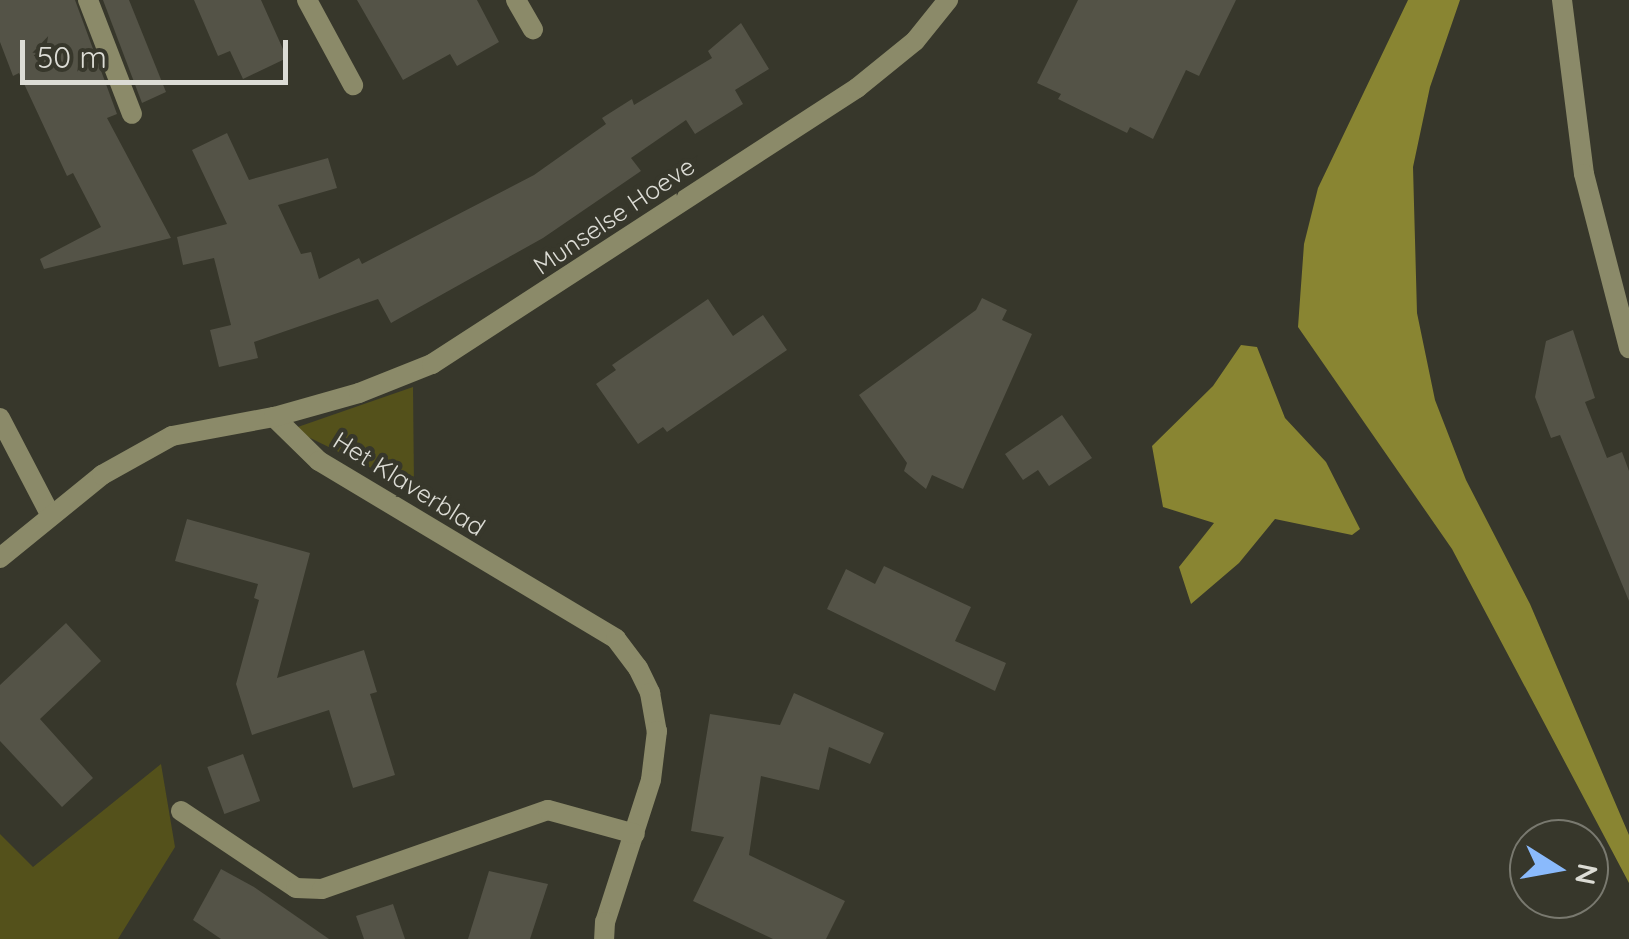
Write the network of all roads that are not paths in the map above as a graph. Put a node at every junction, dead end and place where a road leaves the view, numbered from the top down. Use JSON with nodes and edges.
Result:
{"nodes":[{"id":1,"x":88,"y":0,"type":"edge"},
{"id":2,"x":307,"y":0,"type":"edge"},
{"id":3,"x":516,"y":0,"type":"edge"},
{"id":4,"x":948,"y":0,"type":"edge"},
{"id":5,"x":1562,"y":0,"type":"edge"},
{"id":6,"x":533,"y":30,"type":"dead end"},
{"id":7,"x":352,"y":85,"type":"dead end"},
{"id":8,"x":132,"y":114,"type":"dead end"},
{"id":9,"x":1629,"y":348,"type":"edge"},
{"id":10,"x":274,"y":417,"type":"junction"},
{"id":11,"x":0,"y":418,"type":"edge"},
{"id":12,"x":50,"y":514,"type":"junction"},
{"id":13,"x":0,"y":558,"type":"edge"},
{"id":14,"x":181,"y":811,"type":"dead end"},
{"id":15,"x":635,"y":834,"type":"junction"},
{"id":16,"x":604,"y":939,"type":"edge"}],
"edges":[{"from":1,"to":8,"type":"street"},
{"from":2,"to":7,"type":"street"},
{"from":3,"to":6,"type":"street"},
{"from":4,"to":10,"type":"street","name":"Munselse Hoeve"},
{"from":5,"to":9,"type":"street"},
{"from":10,"to":12,"type":"street"},
{"from":10,"to":15,"type":"street","name":"Het Klaverblad"},
{"from":11,"to":12,"type":"street"},
{"from":12,"to":13,"type":"street"},
{"from":14,"to":15,"type":"street"},
{"from":15,"to":16,"type":"street","name":"Het Klaverblad"}]}
